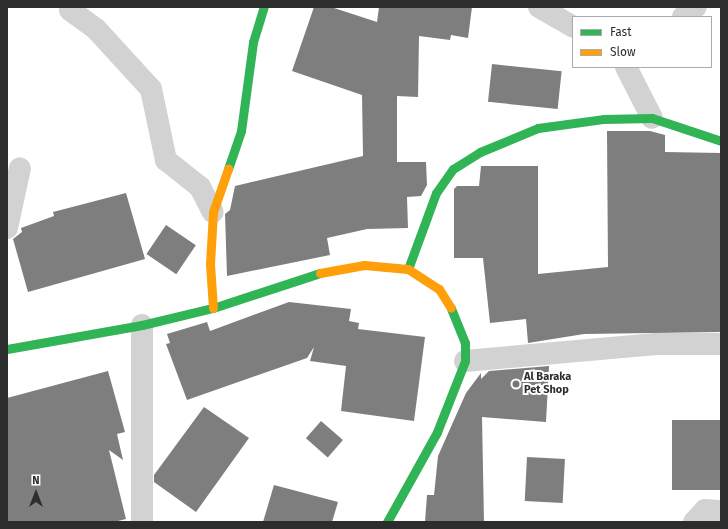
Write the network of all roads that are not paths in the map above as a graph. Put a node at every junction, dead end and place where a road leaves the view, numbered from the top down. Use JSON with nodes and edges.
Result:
{"nodes":[{"id":1,"x":264,"y":7,"type":"edge"},
{"id":2,"x":539,"y":7,"type":"edge"},
{"id":3,"x":696,"y":7,"type":"edge"},
{"id":4,"x":70,"y":10,"type":"dead end"},
{"id":5,"x":684,"y":16,"type":"edge"},
{"id":6,"x":572,"y":26,"type":"edge"},
{"id":7,"x":627,"y":68,"type":"edge"},
{"id":8,"x":652,"y":118,"type":"junction"},
{"id":9,"x":721,"y":141,"type":"edge"},
{"id":10,"x":20,"y":168,"type":"dead end"},
{"id":11,"x":213,"y":212,"type":"junction"},
{"id":12,"x":7,"y":228,"type":"edge"},
{"id":13,"x":408,"y":269,"type":"junction"},
{"id":14,"x":213,"y":308,"type":"junction"},
{"id":15,"x":142,"y":325,"type":"junction"},
{"id":16,"x":721,"y":344,"type":"edge"},
{"id":17,"x":7,"y":348,"type":"edge"},
{"id":18,"x":465,"y":361,"type":"junction"},
{"id":19,"x":721,"y":511,"type":"edge"},
{"id":20,"x":142,"y":522,"type":"edge"},
{"id":21,"x":387,"y":522,"type":"edge"},
{"id":22,"x":694,"y":522,"type":"edge"}],
"edges":[{"from":1,"to":11,"type":"main road"},
{"from":2,"to":6,"type":"street"},
{"from":3,"to":5,"type":"street"},
{"from":4,"to":11,"type":"street"},
{"from":7,"to":8,"type":"street"},
{"from":8,"to":9,"type":"main road"},
{"from":8,"to":13,"type":"main road"},
{"from":10,"to":12,"type":"street"},
{"from":11,"to":14,"type":"main road"},
{"from":13,"to":14,"type":"main road"},
{"from":13,"to":18,"type":"main road"},
{"from":14,"to":15,"type":"main road"},
{"from":15,"to":17,"type":"main road"},
{"from":15,"to":20,"type":"street"},
{"from":16,"to":18,"type":"street"},
{"from":18,"to":21,"type":"main road"},
{"from":19,"to":22,"type":"street"}]}
